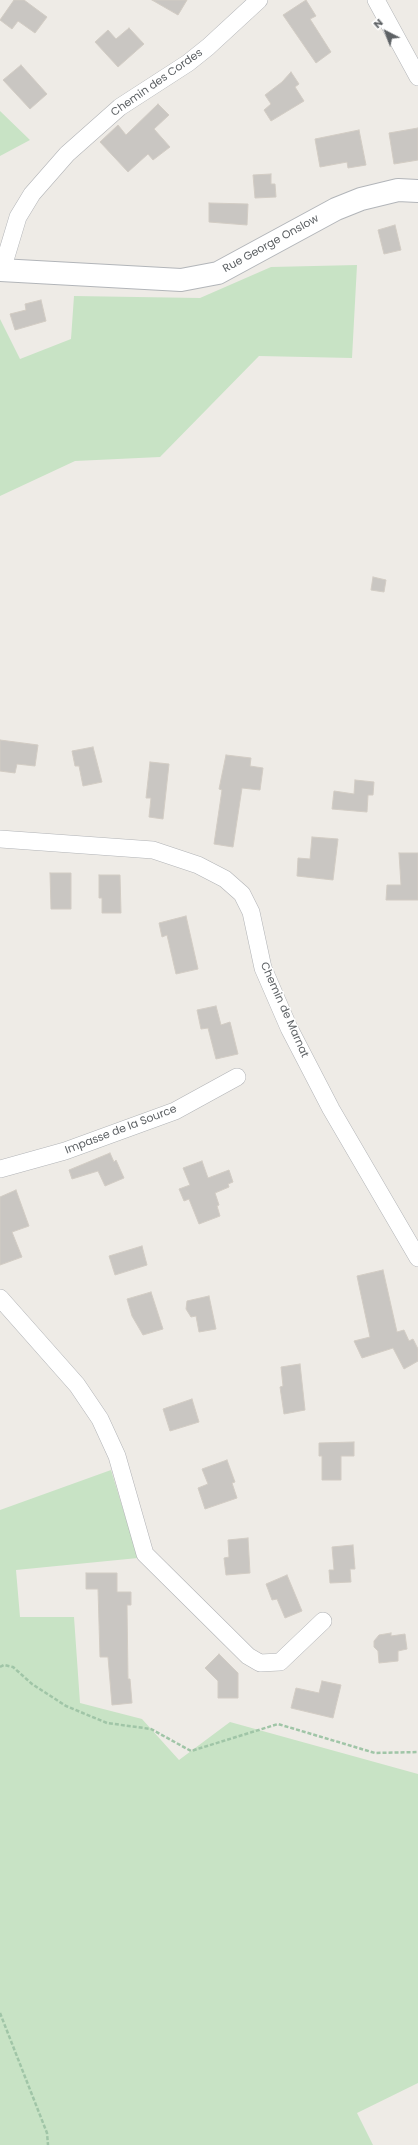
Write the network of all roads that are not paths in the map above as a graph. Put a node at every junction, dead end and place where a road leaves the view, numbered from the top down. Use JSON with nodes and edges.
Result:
{"nodes":[{"id":1,"x":259,"y":0,"type":"edge"},
{"id":2,"x":376,"y":0,"type":"edge"},
{"id":3,"x":418,"y":77,"type":"edge"},
{"id":4,"x":418,"y":192,"type":"edge"},
{"id":5,"x":1,"y":270,"type":"edge"},
{"id":6,"x":0,"y":839,"type":"edge"},
{"id":7,"x":237,"y":1078,"type":"dead end"},
{"id":8,"x":0,"y":1169,"type":"edge"},
{"id":9,"x":418,"y":1258,"type":"edge"},
{"id":10,"x":0,"y":1298,"type":"edge"},
{"id":11,"x":323,"y":1621,"type":"dead end"}],
"edges":[{"from":1,"to":5,"type":"street","name":"Chemin des Cordes"},
{"from":2,"to":3,"type":"street"},
{"from":4,"to":5,"type":"street","name":"Rue George Onslow"},
{"from":6,"to":9,"type":"street","name":"Chemin de Marnat"},
{"from":7,"to":8,"type":"street","name":"Impasse de la Source"},
{"from":10,"to":11,"type":"street"}]}
